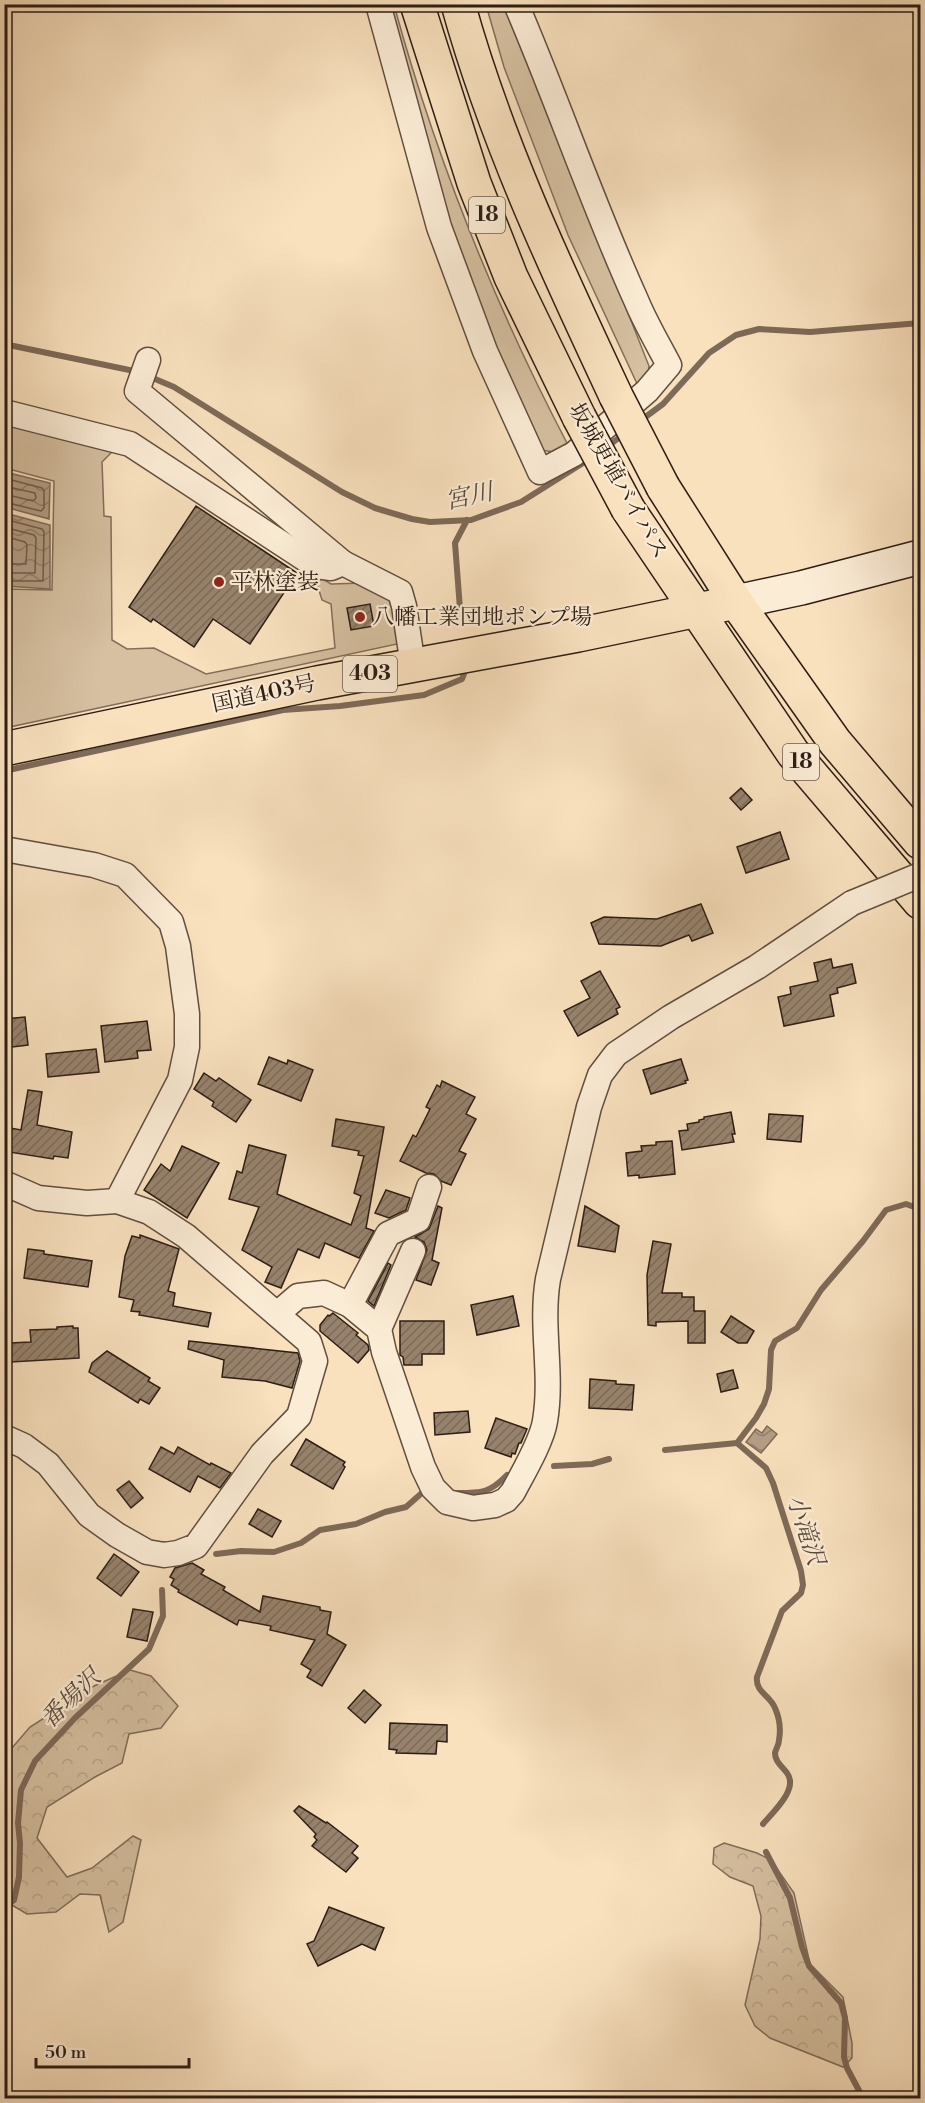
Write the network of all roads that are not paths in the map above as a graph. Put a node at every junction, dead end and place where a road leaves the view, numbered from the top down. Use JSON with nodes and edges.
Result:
{"nodes":[{"id":1,"x":378,"y":4,"type":"edge"},
{"id":2,"x":417,"y":4,"type":"edge"},
{"id":3,"x":458,"y":4,"type":"edge"},
{"id":4,"x":516,"y":4,"type":"edge"},
{"id":5,"x":148,"y":360,"type":"dead end"},
{"id":6,"x":4,"y":412,"type":"edge"},
{"id":7,"x":921,"y":557,"type":"edge"},
{"id":8,"x":343,"y":563,"type":"junction"},
{"id":9,"x":736,"y":602,"type":"junction"},
{"id":10,"x":696,"y":610,"type":"junction"},
{"id":11,"x":413,"y":666,"type":"junction"},
{"id":12,"x":4,"y":749,"type":"edge"},
{"id":13,"x":921,"y":842,"type":"edge"},
{"id":14,"x":4,"y":849,"type":"edge"},
{"id":15,"x":921,"y":875,"type":"edge"},
{"id":16,"x":921,"y":902,"type":"edge"},
{"id":17,"x":4,"y":1183,"type":"edge"},
{"id":18,"x":429,"y":1187,"type":"dead end"},
{"id":19,"x":117,"y":1201,"type":"junction"},
{"id":20,"x":413,"y":1251,"type":"dead end"},
{"id":21,"x":350,"y":1305,"type":"junction"},
{"id":22,"x":277,"y":1314,"type":"junction"},
{"id":23,"x":379,"y":1329,"type":"junction"},
{"id":24,"x":4,"y":1437,"type":"edge"}],
"edges":[{"from":1,"to":4,"type":"street"},
{"from":2,"to":10,"type":"highway","name":"坂城更埴バイパス","number":"18","bridge":true},
{"from":3,"to":9,"type":"highway","name":"坂城更埴バイパス","number":"18","bridge":true},
{"from":5,"to":8,"type":"street"},
{"from":6,"to":8,"type":"street"},
{"from":7,"to":9,"type":"main road"},
{"from":8,"to":11,"type":"street"},
{"from":9,"to":10,"type":"highway","name":"国道403号","number":"403"},
{"from":9,"to":13,"type":"highway","name":"坂城更埴バイパス","number":"18"},
{"from":10,"to":11,"type":"highway","name":"国道403号","number":"403"},
{"from":10,"to":16,"type":"highway","name":"坂城更埴バイパス","number":"18"},
{"from":11,"to":12,"type":"highway","name":"国道403号","number":"403"},
{"from":14,"to":19,"type":"street"},
{"from":15,"to":23,"type":"street","bridge":true},
{"from":17,"to":19,"type":"street"},
{"from":18,"to":21,"type":"street"},
{"from":19,"to":22,"type":"street"},
{"from":20,"to":23,"type":"street"},
{"from":21,"to":22,"type":"street"},
{"from":21,"to":23,"type":"street"},
{"from":22,"to":24,"type":"street"}]}
